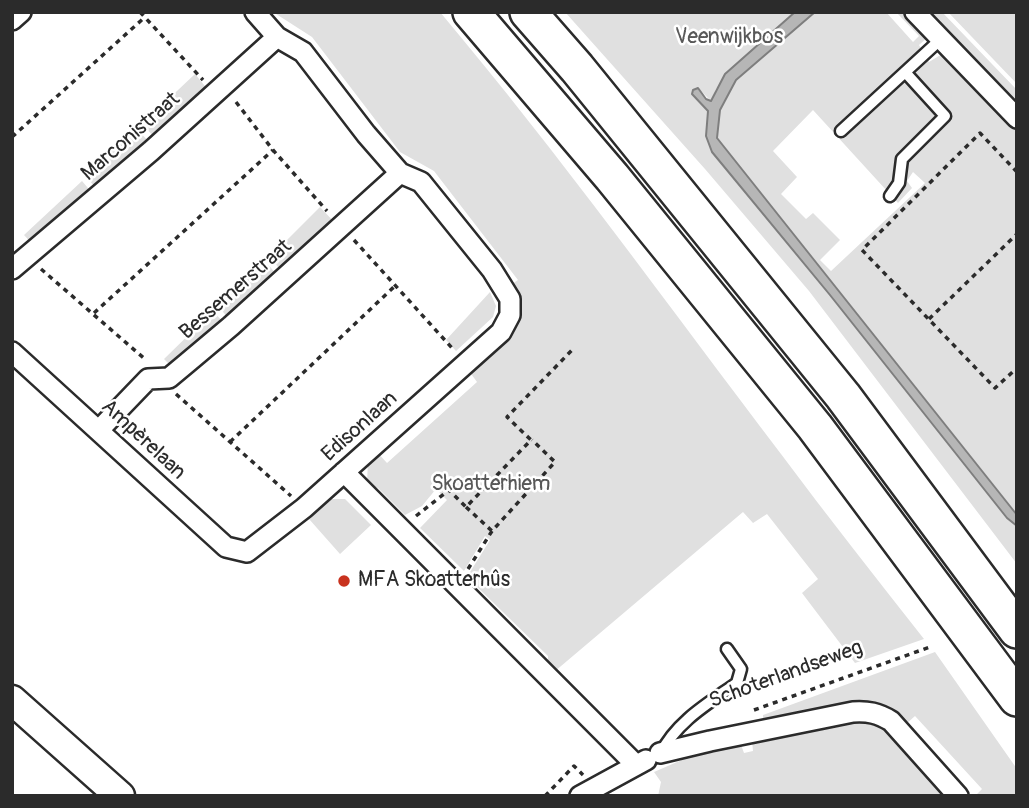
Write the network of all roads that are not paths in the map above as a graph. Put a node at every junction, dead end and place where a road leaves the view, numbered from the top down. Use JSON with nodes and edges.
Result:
{"nodes":[{"id":1,"x":21,"y":12,"type":"edge"},
{"id":2,"x":256,"y":12,"type":"edge"},
{"id":3,"x":471,"y":12,"type":"edge"},
{"id":4,"x":528,"y":12,"type":"edge"},
{"id":5,"x":915,"y":12,"type":"edge"},
{"id":6,"x":12,"y":20,"type":"edge"},
{"id":7,"x":277,"y":37,"type":"junction"},
{"id":8,"x":941,"y":39,"type":"junction"},
{"id":9,"x":905,"y":72,"type":"junction"},
{"id":10,"x":1017,"y":118,"type":"edge"},
{"id":11,"x":841,"y":131,"type":"dead end"},
{"id":12,"x":400,"y":173,"type":"junction"},
{"id":13,"x":890,"y":196,"type":"dead end"},
{"id":14,"x":12,"y":269,"type":"edge"},
{"id":15,"x":12,"y":352,"type":"edge"},
{"id":16,"x":99,"y":430,"type":"junction"},
{"id":17,"x":344,"y":472,"type":"junction"},
{"id":18,"x":247,"y":552,"type":"joint"},
{"id":19,"x":1004,"y":603,"type":"edge"},
{"id":20,"x":1017,"y":630,"type":"edge"},
{"id":21,"x":727,"y":649,"type":"dead end"},
{"id":22,"x":1017,"y":698,"type":"edge"},
{"id":23,"x":12,"y":700,"type":"edge"},
{"id":24,"x":709,"y":726,"type":"dead end"},
{"id":25,"x":660,"y":753,"type":"junction"},
{"id":26,"x":636,"y":765,"type":"junction"},
{"id":27,"x":593,"y":792,"type":"edge"},
{"id":28,"x":120,"y":796,"type":"edge"},
{"id":29,"x":958,"y":796,"type":"edge"}],
"edges":[{"from":1,"to":6,"type":"street"},
{"from":2,"to":7,"type":"street"},
{"from":3,"to":22,"type":"highway"},
{"from":4,"to":19,"type":"highway"},
{"from":5,"to":8,"type":"street"},
{"from":7,"to":12,"type":"street"},
{"from":7,"to":14,"type":"street","name":"Marconistraat"},
{"from":8,"to":9,"type":"lane"},
{"from":8,"to":10,"type":"street"},
{"from":9,"to":11,"type":"lane"},
{"from":9,"to":13,"type":"lane"},
{"from":12,"to":16,"type":"street","name":"Bessemerstraat"},
{"from":12,"to":17,"type":"street","name":"Edisonlaan"},
{"from":15,"to":16,"type":"street","name":"Ampèrelaan"},
{"from":16,"to":18,"type":"street","name":"Ampèrelaan"},
{"from":17,"to":18,"type":"street","name":"Edisonlaan"},
{"from":17,"to":26,"type":"street"},
{"from":19,"to":20,"type":"highway"},
{"from":21,"to":25,"type":"lane","name":"Schoterlandseweg"},
{"from":23,"to":28,"type":"street"},
{"from":24,"to":25,"type":"street","name":"Schoterlandseweg"},
{"from":25,"to":26,"type":"street","name":"Schoterlandseweg"},
{"from":25,"to":29,"type":"street"},
{"from":26,"to":27,"type":"street","name":"Schoterlandseweg"}]}
